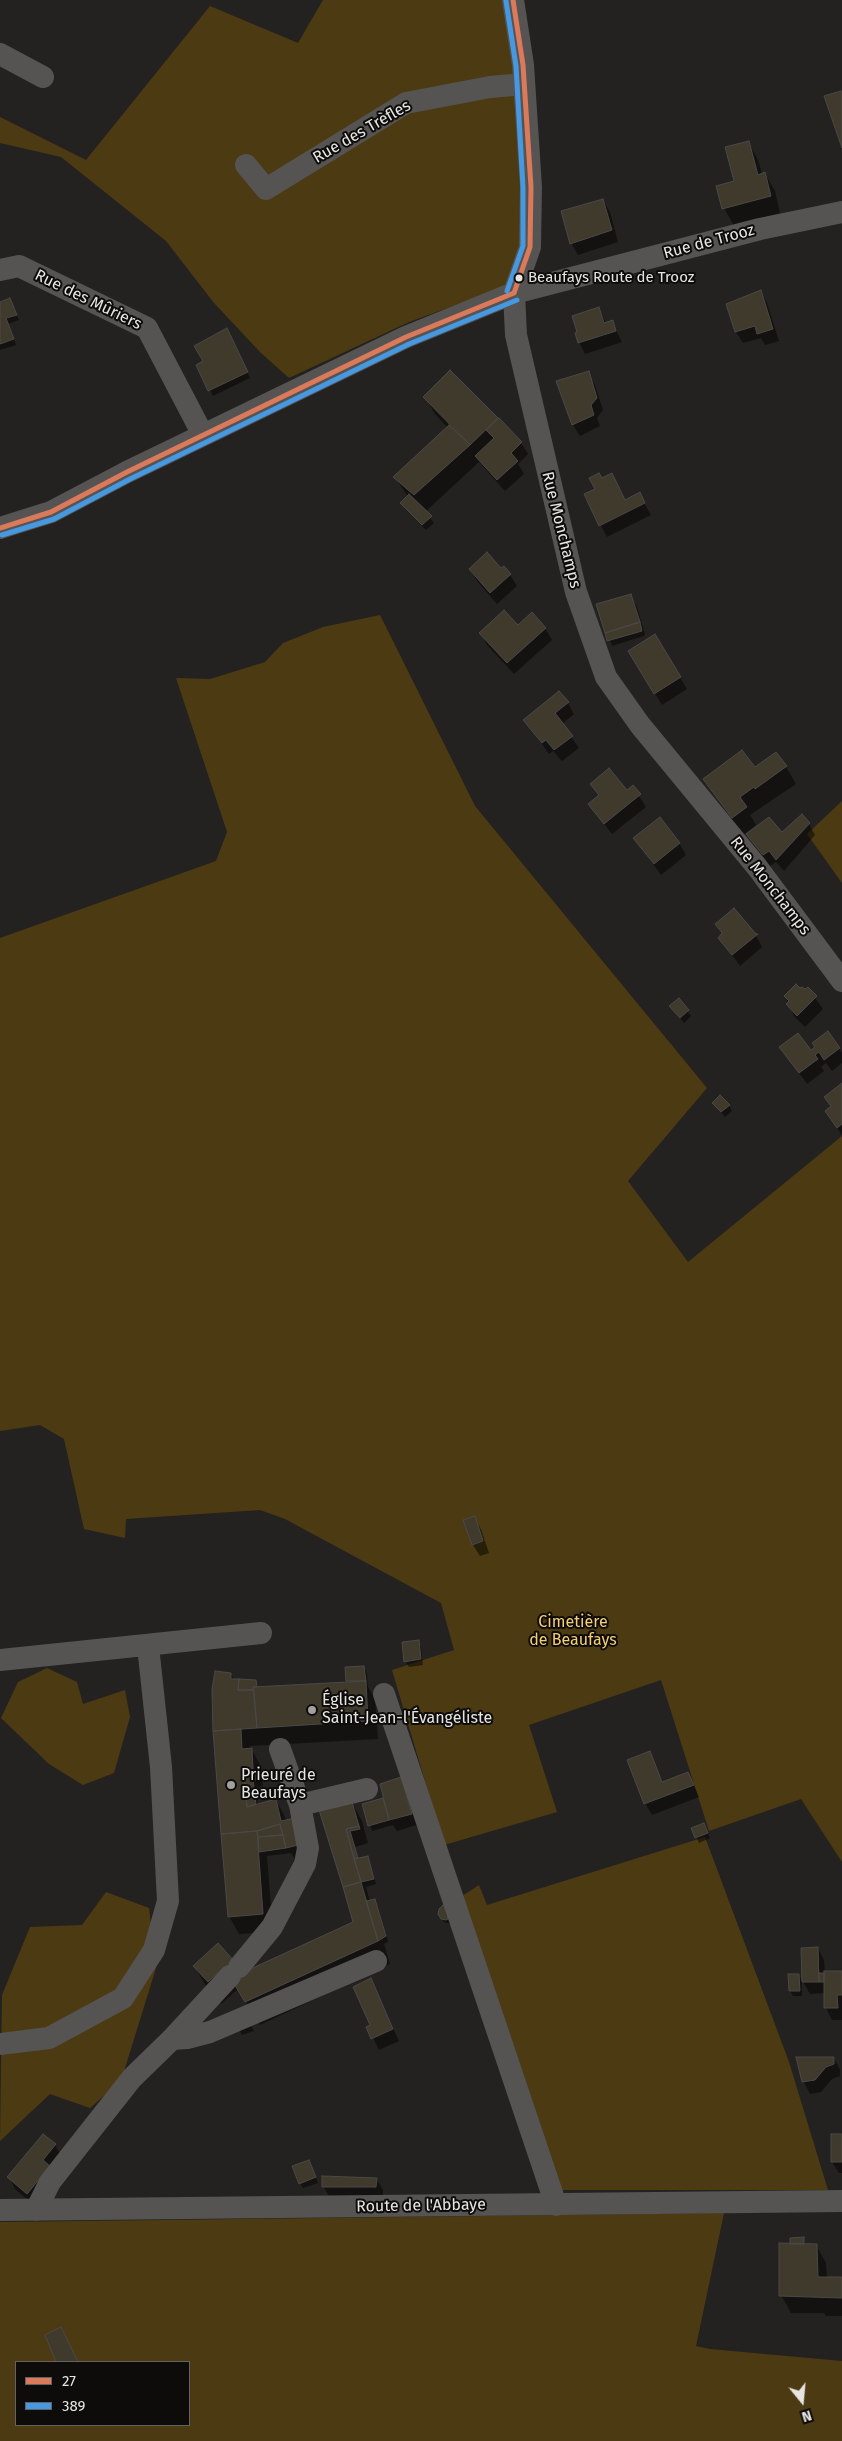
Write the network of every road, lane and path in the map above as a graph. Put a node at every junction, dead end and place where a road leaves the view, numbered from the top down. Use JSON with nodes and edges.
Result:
{"nodes":[{"id":1,"x":513,"y":0,"type":"edge"},
{"id":2,"x":0,"y":54,"type":"edge"},
{"id":3,"x":43,"y":77,"type":"dead end"},
{"id":4,"x":524,"y":84,"type":"junction"},
{"id":5,"x":246,"y":165,"type":"dead end"},
{"id":6,"x":842,"y":212,"type":"edge"},
{"id":7,"x":0,"y":270,"type":"edge"},
{"id":8,"x":514,"y":293,"type":"junction"},
{"id":9,"x":202,"y":435,"type":"junction"},
{"id":10,"x":0,"y":528,"type":"edge"},
{"id":11,"x":842,"y":981,"type":"edge"},
{"id":12,"x":261,"y":1633,"type":"dead end"},
{"id":13,"x":148,"y":1646,"type":"junction"},
{"id":14,"x":0,"y":1660,"type":"edge"},
{"id":15,"x":384,"y":1694,"type":"dead end"},
{"id":16,"x":280,"y":1749,"type":"dead end"},
{"id":17,"x":367,"y":1789,"type":"dead end"},
{"id":18,"x":300,"y":1805,"type":"junction"},
{"id":19,"x":376,"y":1961,"type":"dead end"},
{"id":20,"x":172,"y":2039,"type":"junction"},
{"id":21,"x":0,"y":2044,"type":"edge"},
{"id":22,"x":842,"y":2201,"type":"edge"},
{"id":23,"x":556,"y":2205,"type":"junction"},
{"id":24,"x":0,"y":2210,"type":"edge"},
{"id":25,"x":36,"y":2210,"type":"junction"}],
"edges":[{"from":1,"to":4,"type":"street","name":"Rue Monchamps"},
{"from":2,"to":3,"type":"street"},
{"from":4,"to":5,"type":"street","name":"Rue des Trèfles"},
{"from":4,"to":8,"type":"street","name":"Rue Monchamps"},
{"from":6,"to":8,"type":"street","name":"Rue de Trooz"},
{"from":7,"to":9,"type":"street","name":"Rue des Mûriers"},
{"from":8,"to":9,"type":"street","name":"Rue de Trooz"},
{"from":8,"to":11,"type":"street","name":"Rue Monchamps"},
{"from":9,"to":10,"type":"street","name":"Rue de Trooz"},
{"from":12,"to":13,"type":"street"},
{"from":13,"to":14,"type":"street"},
{"from":13,"to":21,"type":"street"},
{"from":15,"to":23,"type":"street"},
{"from":16,"to":18,"type":"street"},
{"from":17,"to":18,"type":"street"},
{"from":18,"to":20,"type":"street"},
{"from":19,"to":20,"type":"street"},
{"from":20,"to":25,"type":"street"},
{"from":22,"to":23,"type":"street","name":"Route de l'Abbaye"},
{"from":23,"to":25,"type":"street","name":"Route de l'Abbaye"},
{"from":24,"to":25,"type":"street","name":"Route de l'Abbaye"}]}
